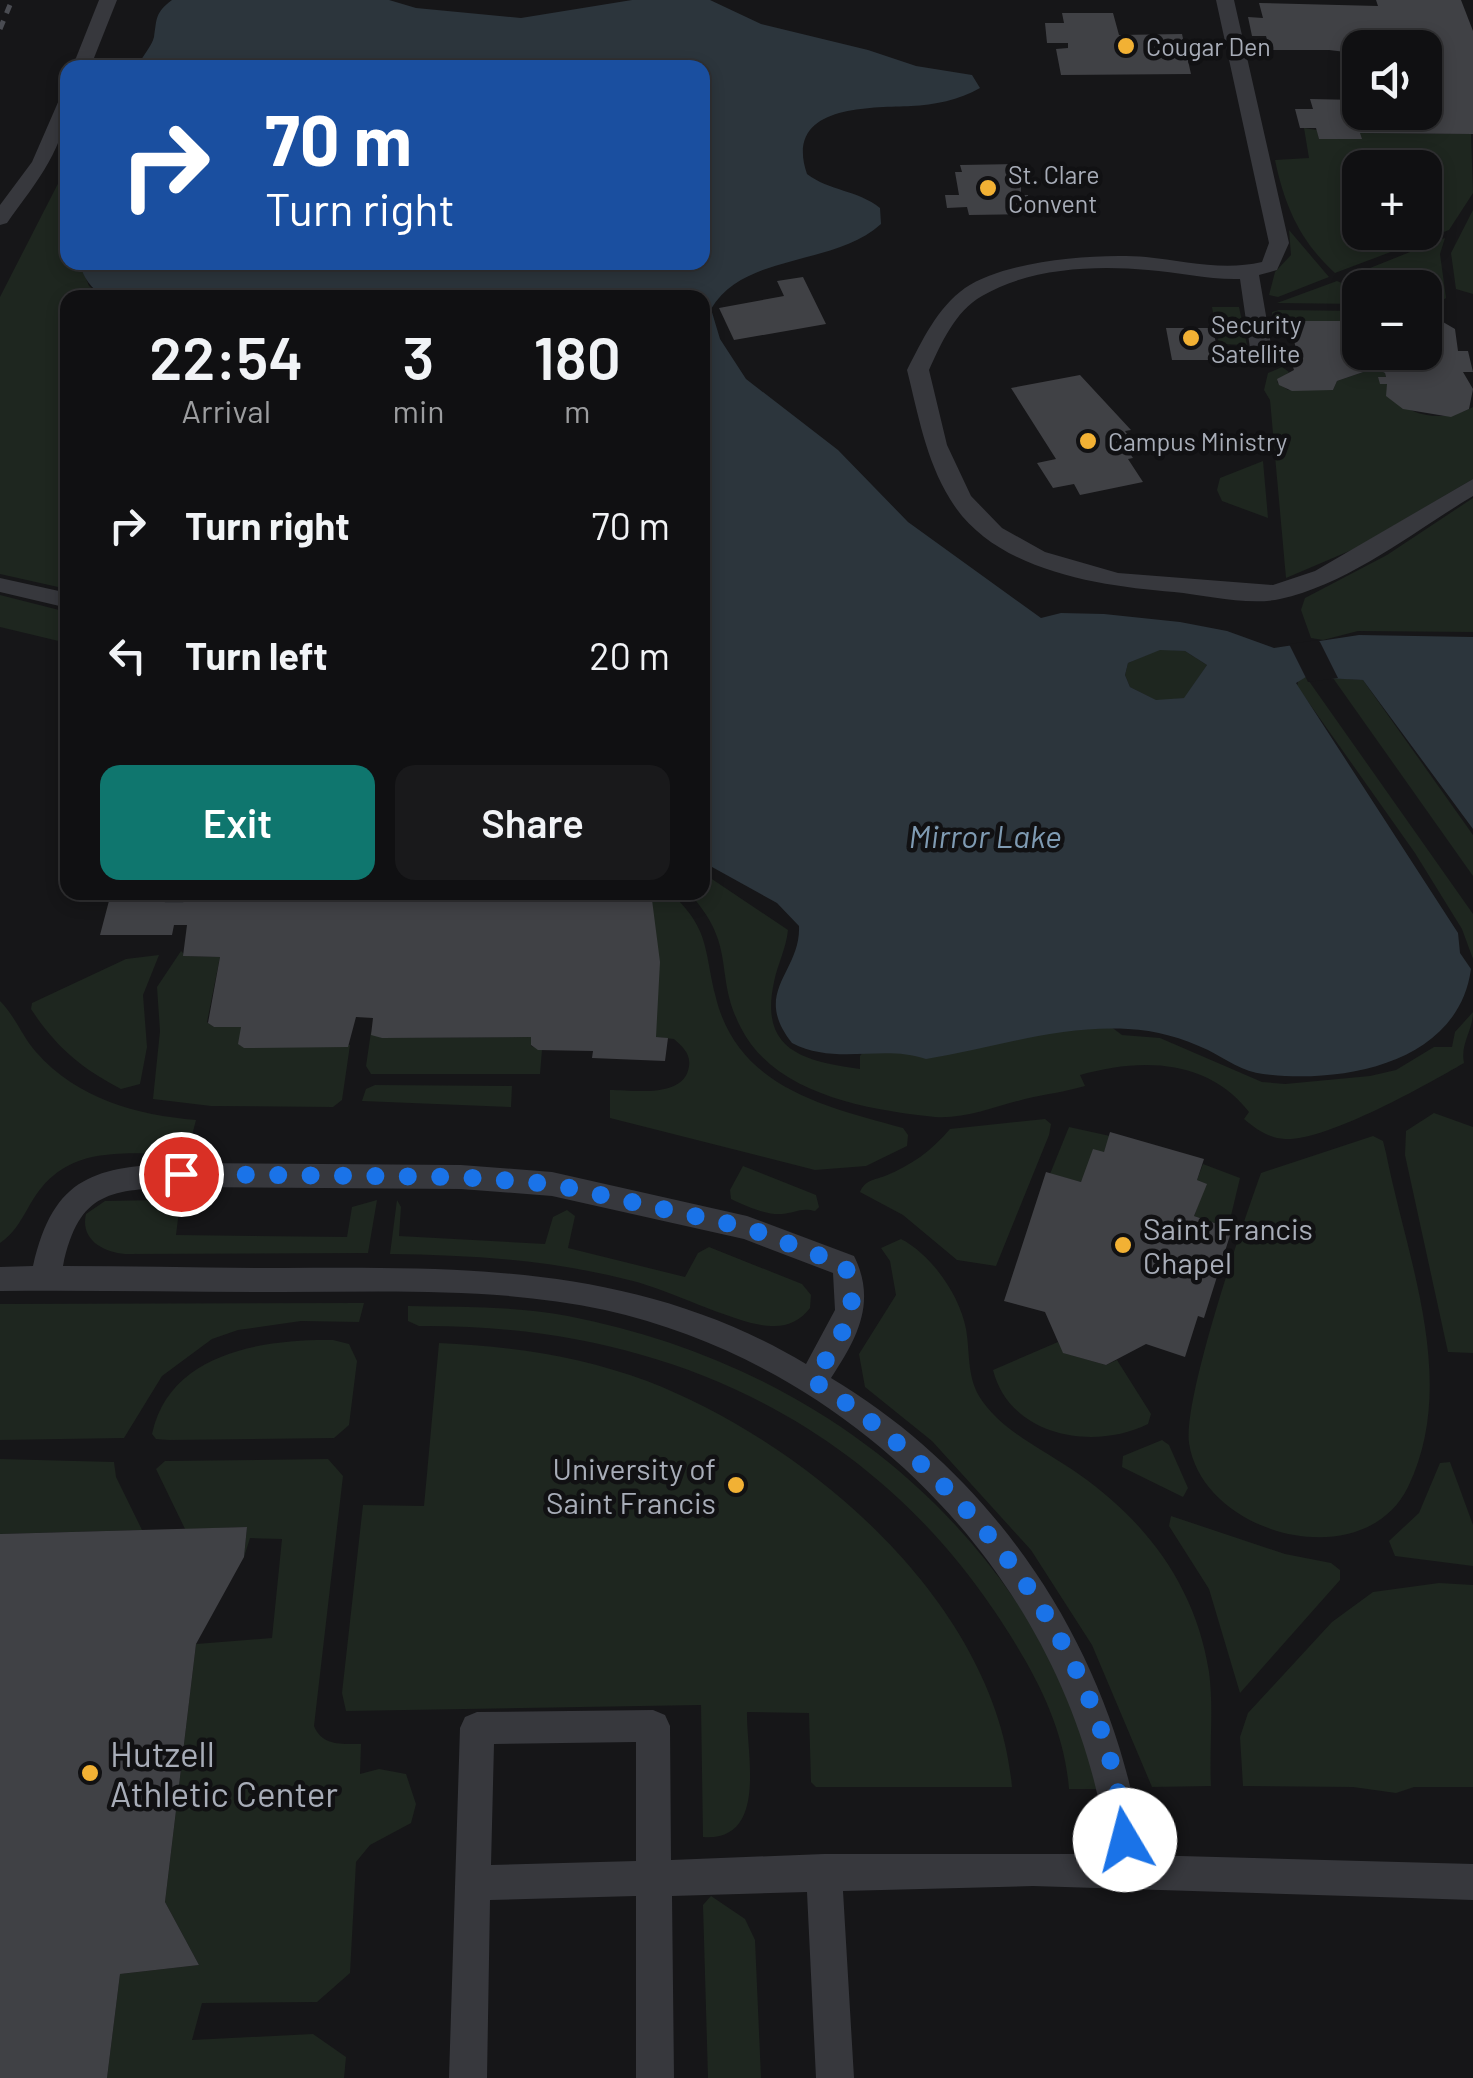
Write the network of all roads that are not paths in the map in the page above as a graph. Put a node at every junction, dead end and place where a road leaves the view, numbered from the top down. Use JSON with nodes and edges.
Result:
{"nodes":[{"id":1,"x":108,"y":0,"type":"edge"},
{"id":2,"x":1225,"y":0,"type":"edge"},
{"id":3,"x":84,"y":60,"type":"edge"},
{"id":4,"x":60,"y":118,"type":"edge"},
{"id":5,"x":0,"y":220,"type":"edge"},
{"id":6,"x":1249,"y":273,"type":"junction"},
{"id":7,"x":1263,"y":362,"type":"dead end"},
{"id":8,"x":1473,"y":486,"type":"edge"},
{"id":9,"x":0,"y":585,"type":"edge"},
{"id":10,"x":60,"y":599,"type":"edge"},
{"id":11,"x":0,"y":1278,"type":"edge"},
{"id":12,"x":45,"y":1278,"type":"junction"},
{"id":13,"x":812,"y":1380,"type":"junction"},
{"id":14,"x":824,"y":1872,"type":"junction"},
{"id":15,"x":1128,"y":1872,"type":"junction"},
{"id":16,"x":655,"y":1881,"type":"junction"},
{"id":17,"x":1473,"y":1882,"type":"edge"},
{"id":18,"x":473,"y":1883,"type":"junction"},
{"id":19,"x":468,"y":2078,"type":"edge"},
{"id":20,"x":655,"y":2078,"type":"edge"},
{"id":21,"x":834,"y":2078,"type":"edge"}],
"edges":[{"from":1,"to":3,"type":"lane"},
{"from":2,"to":6,"type":"lane"},
{"from":4,"to":5,"type":"lane"},
{"from":6,"to":7,"type":"lane"},
{"from":6,"to":8,"type":"lane"},
{"from":9,"to":10,"type":"lane"},
{"from":11,"to":12,"type":"lane"},
{"from":12,"to":13,"type":"lane"},
{"from":12,"to":13,"type":"lane"},
{"from":13,"to":15,"type":"lane"},
{"from":14,"to":15,"type":"lane"},
{"from":14,"to":16,"type":"lane"},
{"from":14,"to":21,"type":"lane"},
{"from":15,"to":17,"type":"lane"},
{"from":16,"to":18,"type":"lane"},
{"from":16,"to":18,"type":"lane"},
{"from":16,"to":20,"type":"lane"},
{"from":18,"to":19,"type":"lane"}]}
